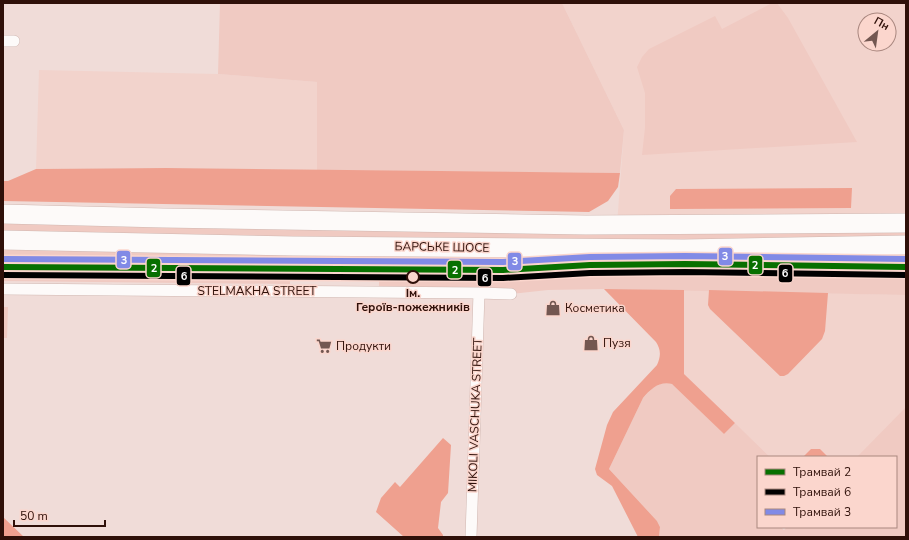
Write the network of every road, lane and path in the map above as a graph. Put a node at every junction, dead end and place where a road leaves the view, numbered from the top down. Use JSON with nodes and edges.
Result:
{"nodes":[{"id":1,"x":3,"y":214,"type":"edge"},
{"id":2,"x":906,"y":223,"type":"edge"},
{"id":3,"x":3,"y":240,"type":"edge"},
{"id":4,"x":906,"y":245,"type":"edge"},
{"id":5,"x":3,"y":289,"type":"edge"},
{"id":6,"x":479,"y":293,"type":"junction"},
{"id":7,"x":512,"y":294,"type":"dead end"},
{"id":8,"x":471,"y":537,"type":"edge"}],
"edges":[{"from":1,"to":2,"type":"highway"},
{"from":3,"to":4,"type":"highway","name":"БАРСЬКЕ ШОСЕ"},
{"from":5,"to":6,"type":"street","name":"STELMAKHA STREET"},
{"from":6,"to":7,"type":"street","name":"STELMAKHA STREET"},
{"from":6,"to":8,"type":"street","name":"MIKOLI VASCHUKA STREET"}]}
